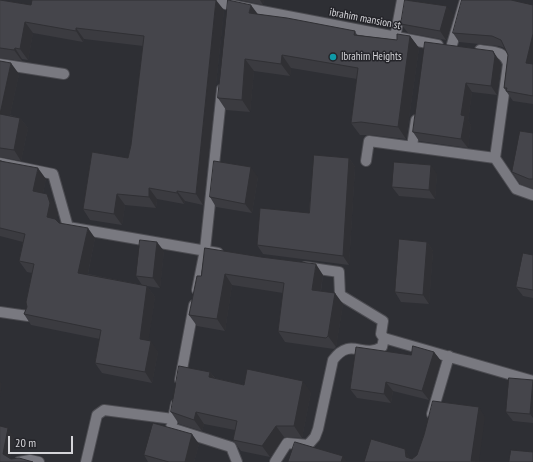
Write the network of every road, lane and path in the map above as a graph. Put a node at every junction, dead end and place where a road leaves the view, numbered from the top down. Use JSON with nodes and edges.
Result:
{"nodes":[{"id":1,"x":205,"y":0,"type":"edge"},
{"id":2,"x":402,"y":0,"type":"edge"},
{"id":3,"x":464,"y":0,"type":"edge"},
{"id":4,"x":395,"y":38,"type":"junction"},
{"id":5,"x":459,"y":49,"type":"junction"},
{"id":6,"x":0,"y":64,"type":"edge"},
{"id":7,"x":64,"y":74,"type":"dead end"},
{"id":8,"x":224,"y":76,"type":"edge"},
{"id":9,"x":418,"y":106,"type":"edge"},
{"id":10,"x":412,"y":146,"type":"junction"},
{"id":11,"x":495,"y":158,"type":"junction"},
{"id":12,"x":366,"y":161,"type":"dead end"},
{"id":13,"x":0,"y":163,"type":"edge"},
{"id":14,"x":533,"y":195,"type":"edge"},
{"id":15,"x":205,"y":250,"type":"junction"},
{"id":16,"x":226,"y":254,"type":"edge"},
{"id":17,"x":292,"y":265,"type":"edge"},
{"id":18,"x":0,"y":312,"type":"edge"},
{"id":19,"x":28,"y":316,"type":"edge"},
{"id":20,"x":384,"y":338,"type":"junction"},
{"id":21,"x":449,"y":356,"type":"junction"},
{"id":22,"x":533,"y":382,"type":"edge"},
{"id":23,"x":173,"y":419,"type":"junction"},
{"id":24,"x":428,"y":424,"type":"edge"},
{"id":25,"x":19,"y":462,"type":"edge"},
{"id":26,"x":39,"y":462,"type":"edge"},
{"id":27,"x":86,"y":462,"type":"edge"},
{"id":28,"x":240,"y":462,"type":"edge"},
{"id":29,"x":274,"y":462,"type":"edge"}],
"edges":[{"from":1,"to":4,"type":"street","name":"ibrahim mansion st"},
{"from":2,"to":4,"type":"street"},
{"from":3,"to":5,"type":"street"},
{"from":4,"to":5,"type":"street","name":"ibrahim mansion st"},
{"from":5,"to":11,"type":"street","name":"ibrahim mansion st"},
{"from":6,"to":7,"type":"street"},
{"from":8,"to":15,"type":"street"},
{"from":9,"to":10,"type":"street"},
{"from":10,"to":11,"type":"street"},
{"from":10,"to":12,"type":"street"},
{"from":11,"to":14,"type":"street"},
{"from":13,"to":15,"type":"street"},
{"from":15,"to":16,"type":"street"},
{"from":15,"to":23,"type":"street"},
{"from":17,"to":20,"type":"street"},
{"from":18,"to":19,"type":"street"},
{"from":20,"to":21,"type":"street"},
{"from":20,"to":29,"type":"street"},
{"from":21,"to":22,"type":"street"},
{"from":21,"to":24,"type":"street"},
{"from":23,"to":27,"type":"street"},
{"from":23,"to":28,"type":"street"},
{"from":25,"to":26,"type":"street"}]}
